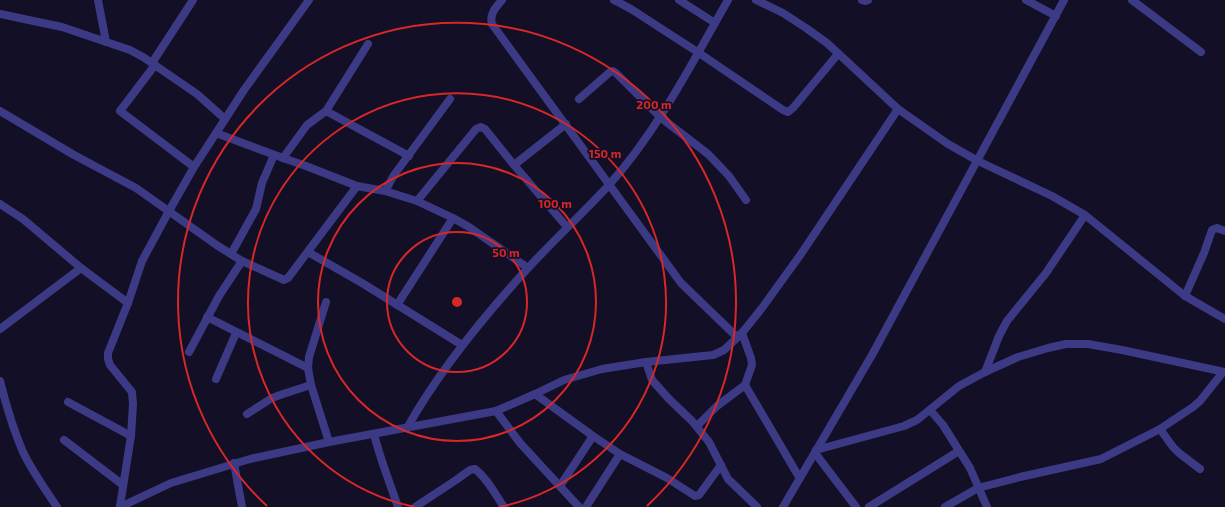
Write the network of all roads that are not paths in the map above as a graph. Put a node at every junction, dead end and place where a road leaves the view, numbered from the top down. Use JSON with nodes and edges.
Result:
{"nodes":[{"id":1,"x":98,"y":0,"type":"edge"},
{"id":2,"x":193,"y":0,"type":"edge"},
{"id":3,"x":309,"y":0,"type":"edge"},
{"id":4,"x":502,"y":0,"type":"edge"},
{"id":5,"x":614,"y":0,"type":"edge"},
{"id":6,"x":680,"y":0,"type":"edge"},
{"id":7,"x":728,"y":0,"type":"edge"},
{"id":8,"x":756,"y":0,"type":"edge"},
{"id":9,"x":862,"y":0,"type":"edge"},
{"id":10,"x":868,"y":0,"type":"edge"},
{"id":11,"x":1026,"y":0,"type":"edge"},
{"id":12,"x":1064,"y":0,"type":"edge"},
{"id":13,"x":1132,"y":0,"type":"edge"},
{"id":14,"x":0,"y":14,"type":"edge"},
{"id":15,"x":1056,"y":16,"type":"junction"},
{"id":16,"x":715,"y":23,"type":"junction"},
{"id":17,"x":106,"y":42,"type":"junction"},
{"id":18,"x":368,"y":44,"type":"dead end"},
{"id":19,"x":1201,"y":52,"type":"dead end"},
{"id":20,"x":699,"y":53,"type":"junction"},
{"id":21,"x":838,"y":54,"type":"junction"},
{"id":22,"x":154,"y":64,"type":"junction"},
{"id":23,"x":579,"y":98,"type":"dead end"},
{"id":24,"x":450,"y":99,"type":"dead end"},
{"id":25,"x":898,"y":109,"type":"junction"},
{"id":26,"x":0,"y":111,"type":"edge"},
{"id":27,"x":326,"y":111,"type":"junction"},
{"id":28,"x":660,"y":117,"type":"junction"},
{"id":29,"x":225,"y":118,"type":"junction"},
{"id":30,"x":566,"y":124,"type":"junction"},
{"id":31,"x":216,"y":133,"type":"junction"},
{"id":32,"x":274,"y":155,"type":"junction"},
{"id":33,"x":409,"y":156,"type":"junction"},
{"id":34,"x":283,"y":158,"type":"junction"},
{"id":35,"x":978,"y":161,"type":"junction"},
{"id":36,"x":514,"y":165,"type":"junction"},
{"id":37,"x":194,"y":167,"type":"junction"},
{"id":38,"x":609,"y":184,"type":"junction"},
{"id":39,"x":357,"y":186,"type":"junction"},
{"id":40,"x":385,"y":191,"type":"junction"},
{"id":41,"x":746,"y":200,"type":"dead end"},
{"id":42,"x":417,"y":201,"type":"junction"},
{"id":43,"x":0,"y":204,"type":"edge"},
{"id":44,"x":168,"y":211,"type":"junction"},
{"id":45,"x":1085,"y":215,"type":"junction"},
{"id":46,"x":453,"y":218,"type":"junction"},
{"id":47,"x":567,"y":227,"type":"junction"},
{"id":48,"x":1225,"y":231,"type":"edge"},
{"id":49,"x":308,"y":252,"type":"junction"},
{"id":50,"x":231,"y":254,"type":"junction"},
{"id":51,"x":242,"y":261,"type":"junction"},
{"id":52,"x":82,"y":268,"type":"junction"},
{"id":53,"x":528,"y":268,"type":"junction"},
{"id":54,"x":1185,"y":296,"type":"junction"},
{"id":55,"x":326,"y":302,"type":"dead end"},
{"id":56,"x":128,"y":304,"type":"junction"},
{"id":57,"x":397,"y":305,"type":"junction"},
{"id":58,"x":207,"y":317,"type":"junction"},
{"id":59,"x":1225,"y":319,"type":"edge"},
{"id":60,"x":0,"y":329,"type":"edge"},
{"id":61,"x":236,"y":333,"type":"junction"},
{"id":62,"x":740,"y":335,"type":"junction"},
{"id":63,"x":462,"y":345,"type":"junction"},
{"id":64,"x":189,"y":352,"type":"dead end"},
{"id":65,"x":646,"y":362,"type":"junction"},
{"id":66,"x":308,"y":368,"type":"junction"},
{"id":67,"x":985,"y":372,"type":"junction"},
{"id":68,"x":1224,"y":372,"type":"edge"},
{"id":69,"x":216,"y":379,"type":"dead end"},
{"id":70,"x":0,"y":381,"type":"edge"},
{"id":71,"x":311,"y":385,"type":"junction"},
{"id":72,"x":745,"y":385,"type":"junction"},
{"id":73,"x":535,"y":394,"type":"junction"},
{"id":74,"x":68,"y":402,"type":"dead end"},
{"id":75,"x":930,"y":410,"type":"junction"},
{"id":76,"x":496,"y":411,"type":"junction"},
{"id":77,"x":247,"y":414,"type":"dead end"},
{"id":78,"x":697,"y":426,"type":"junction"},
{"id":79,"x":407,"y":428,"type":"junction"},
{"id":80,"x":1160,"y":430,"type":"junction"},
{"id":81,"x":374,"y":434,"type":"junction"},
{"id":82,"x":131,"y":436,"type":"junction"},
{"id":83,"x":593,"y":436,"type":"junction"},
{"id":84,"x":64,"y":440,"type":"dead end"},
{"id":85,"x":330,"y":442,"type":"junction"},
{"id":86,"x":959,"y":451,"type":"junction"},
{"id":87,"x":816,"y":452,"type":"junction"},
{"id":88,"x":620,"y":454,"type":"junction"},
{"id":89,"x":234,"y":463,"type":"junction"},
{"id":90,"x":721,"y":465,"type":"junction"},
{"id":91,"x":1200,"y":469,"type":"dead end"},
{"id":92,"x":799,"y":477,"type":"junction"},
{"id":93,"x":123,"y":485,"type":"junction"},
{"id":94,"x":560,"y":486,"type":"junction"},
{"id":95,"x":978,"y":488,"type":"junction"},
{"id":96,"x":57,"y":507,"type":"edge"},
{"id":97,"x":120,"y":507,"type":"edge"},
{"id":98,"x":242,"y":507,"type":"edge"},
{"id":99,"x":398,"y":507,"type":"edge"},
{"id":100,"x":415,"y":507,"type":"edge"},
{"id":101,"x":504,"y":507,"type":"edge"},
{"id":102,"x":579,"y":507,"type":"edge"},
{"id":103,"x":586,"y":507,"type":"edge"},
{"id":104,"x":758,"y":507,"type":"edge"},
{"id":105,"x":783,"y":507,"type":"edge"},
{"id":106,"x":856,"y":507,"type":"edge"},
{"id":107,"x":869,"y":507,"type":"edge"},
{"id":108,"x":945,"y":507,"type":"edge"},
{"id":109,"x":987,"y":507,"type":"edge"}],
"edges":[{"from":1,"to":17,"type":"street"},
{"from":2,"to":22,"type":"street"},
{"from":3,"to":29,"type":"street"},
{"from":4,"to":30,"type":"street"},
{"from":5,"to":20,"type":"street"},
{"from":6,"to":16,"type":"street"},
{"from":7,"to":16,"type":"street"},
{"from":8,"to":21,"type":"street"},
{"from":9,"to":10,"type":"street"},
{"from":11,"to":15,"type":"street"},
{"from":12,"to":15,"type":"street"},
{"from":13,"to":19,"type":"street"},
{"from":14,"to":17,"type":"street"},
{"from":15,"to":35,"type":"street"},
{"from":16,"to":20,"type":"street"},
{"from":17,"to":22,"type":"street"},
{"from":18,"to":27,"type":"street"},
{"from":20,"to":21,"type":"street"},
{"from":20,"to":28,"type":"street"},
{"from":21,"to":25,"type":"street"},
{"from":22,"to":29,"type":"street"},
{"from":22,"to":37,"type":"street"},
{"from":23,"to":28,"type":"street"},
{"from":24,"to":33,"type":"street"},
{"from":25,"to":35,"type":"street"},
{"from":25,"to":62,"type":"street"},
{"from":26,"to":44,"type":"street"},
{"from":27,"to":33,"type":"street"},
{"from":27,"to":34,"type":"street"},
{"from":28,"to":38,"type":"street"},
{"from":28,"to":41,"type":"street"},
{"from":29,"to":31,"type":"street"},
{"from":30,"to":36,"type":"street"},
{"from":30,"to":38,"type":"street"},
{"from":31,"to":32,"type":"street"},
{"from":31,"to":37,"type":"street"},
{"from":32,"to":34,"type":"street"},
{"from":32,"to":50,"type":"street"},
{"from":33,"to":40,"type":"street"},
{"from":34,"to":39,"type":"street"},
{"from":35,"to":45,"type":"street"},
{"from":35,"to":87,"type":"street"},
{"from":36,"to":42,"type":"street"},
{"from":36,"to":47,"type":"street"},
{"from":37,"to":44,"type":"street"},
{"from":38,"to":47,"type":"street"},
{"from":38,"to":62,"type":"street"},
{"from":39,"to":40,"type":"street"},
{"from":39,"to":49,"type":"street"},
{"from":40,"to":42,"type":"street"},
{"from":42,"to":46,"type":"street"},
{"from":43,"to":52,"type":"street"},
{"from":44,"to":50,"type":"street"},
{"from":44,"to":56,"type":"street"},
{"from":45,"to":54,"type":"street"},
{"from":45,"to":67,"type":"street"},
{"from":46,"to":53,"type":"street"},
{"from":46,"to":57,"type":"street"},
{"from":47,"to":53,"type":"street"},
{"from":48,"to":54,"type":"street"},
{"from":49,"to":51,"type":"street"},
{"from":49,"to":57,"type":"street"},
{"from":50,"to":51,"type":"street"},
{"from":51,"to":58,"type":"street"},
{"from":52,"to":56,"type":"street"},
{"from":52,"to":60,"type":"street"},
{"from":53,"to":63,"type":"street"},
{"from":54,"to":59,"type":"street"},
{"from":55,"to":66,"type":"street"},
{"from":56,"to":82,"type":"street"},
{"from":57,"to":63,"type":"street"},
{"from":58,"to":61,"type":"street"},
{"from":58,"to":64,"type":"street"},
{"from":61,"to":66,"type":"street"},
{"from":61,"to":69,"type":"street"},
{"from":62,"to":65,"type":"street"},
{"from":62,"to":72,"type":"street"},
{"from":63,"to":79,"type":"street"},
{"from":65,"to":73,"type":"street"},
{"from":65,"to":78,"type":"street"},
{"from":66,"to":71,"type":"street"},
{"from":67,"to":68,"type":"street"},
{"from":67,"to":75,"type":"street"},
{"from":68,"to":80,"type":"street"},
{"from":70,"to":96,"type":"street"},
{"from":71,"to":77,"type":"street"},
{"from":71,"to":85,"type":"street"},
{"from":72,"to":78,"type":"street"},
{"from":72,"to":92,"type":"street"},
{"from":73,"to":76,"type":"street"},
{"from":73,"to":83,"type":"street"},
{"from":74,"to":82,"type":"street"},
{"from":75,"to":86,"type":"street"},
{"from":75,"to":87,"type":"street"},
{"from":76,"to":79,"type":"street"},
{"from":76,"to":94,"type":"street"},
{"from":78,"to":90,"type":"street"},
{"from":79,"to":81,"type":"street"},
{"from":80,"to":91,"type":"street"},
{"from":80,"to":95,"type":"street"},
{"from":81,"to":85,"type":"street"},
{"from":81,"to":99,"type":"street"},
{"from":82,"to":93,"type":"street"},
{"from":83,"to":88,"type":"street"},
{"from":83,"to":94,"type":"street"},
{"from":84,"to":93,"type":"street"},
{"from":85,"to":89,"type":"street"},
{"from":86,"to":95,"type":"street"},
{"from":86,"to":107,"type":"street"},
{"from":87,"to":92,"type":"street"},
{"from":87,"to":106,"type":"street"},
{"from":88,"to":90,"type":"street"},
{"from":88,"to":103,"type":"street"},
{"from":89,"to":97,"type":"street"},
{"from":89,"to":98,"type":"street"},
{"from":90,"to":104,"type":"street"},
{"from":92,"to":105,"type":"street"},
{"from":93,"to":97,"type":"street"},
{"from":94,"to":102,"type":"street"},
{"from":95,"to":108,"type":"street"},
{"from":95,"to":109,"type":"street"},
{"from":100,"to":101,"type":"street"}]}
